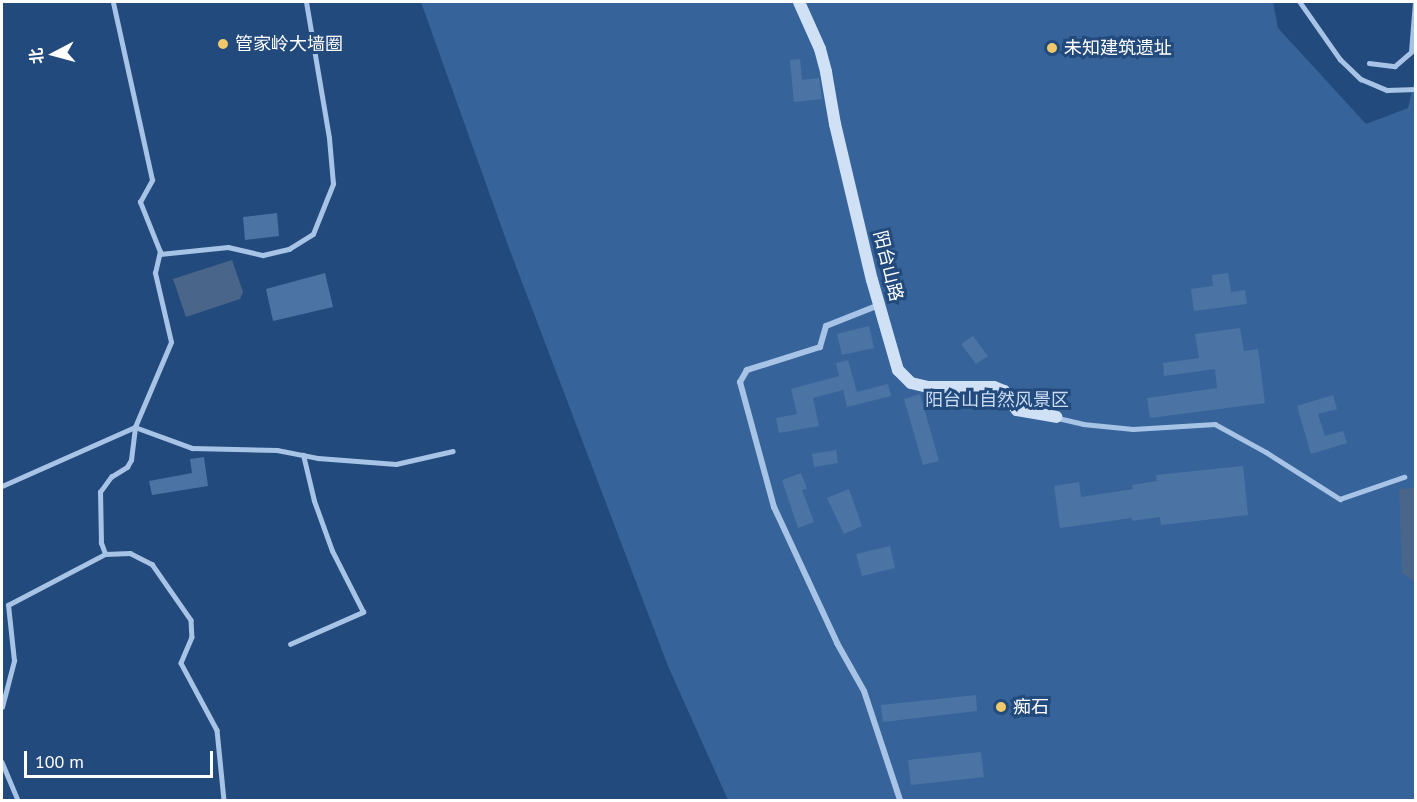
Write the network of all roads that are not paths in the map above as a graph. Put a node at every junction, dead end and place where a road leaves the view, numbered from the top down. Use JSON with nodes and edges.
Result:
{"nodes":[{"id":1,"x":113,"y":2,"type":"edge"},
{"id":2,"x":306,"y":2,"type":"edge"},
{"id":3,"x":799,"y":2,"type":"edge"},
{"id":4,"x":1300,"y":2,"type":"edge"},
{"id":5,"x":1415,"y":2,"type":"edge"},
{"id":6,"x":1369,"y":63,"type":"dead end"},
{"id":7,"x":1416,"y":89,"type":"edge"},
{"id":8,"x":160,"y":254,"type":"junction"},
{"id":9,"x":879,"y":305,"type":"junction"},
{"id":10,"x":1056,"y":417,"type":"joint"},
{"id":11,"x":135,"y":427,"type":"junction"},
{"id":12,"x":453,"y":451,"type":"dead end"},
{"id":13,"x":303,"y":455,"type":"junction"},
{"id":14,"x":1404,"y":477,"type":"dead end"},
{"id":15,"x":2,"y":486,"type":"edge"},
{"id":16,"x":105,"y":554,"type":"junction"},
{"id":17,"x":290,"y":644,"type":"dead end"},
{"id":18,"x":2,"y":708,"type":"edge"},
{"id":19,"x":2,"y":762,"type":"edge"},
{"id":20,"x":18,"y":801,"type":"edge"},
{"id":21,"x":224,"y":801,"type":"edge"},
{"id":22,"x":900,"y":801,"type":"edge"}],
"edges":[{"from":1,"to":8,"type":"lane"},
{"from":2,"to":8,"type":"lane"},
{"from":3,"to":9,"type":"street","name":"阳台山路"},
{"from":4,"to":7,"type":"lane"},
{"from":5,"to":6,"type":"lane"},
{"from":8,"to":11,"type":"lane"},
{"from":9,"to":10,"type":"street","name":"阳台山路"},
{"from":9,"to":22,"type":"street"},
{"from":10,"to":14,"type":"lane"},
{"from":11,"to":13,"type":"lane"},
{"from":11,"to":15,"type":"lane"},
{"from":11,"to":16,"type":"lane"},
{"from":12,"to":13,"type":"lane"},
{"from":13,"to":17,"type":"lane"},
{"from":16,"to":18,"type":"lane"},
{"from":16,"to":21,"type":"lane"},
{"from":19,"to":20,"type":"lane"}]}
